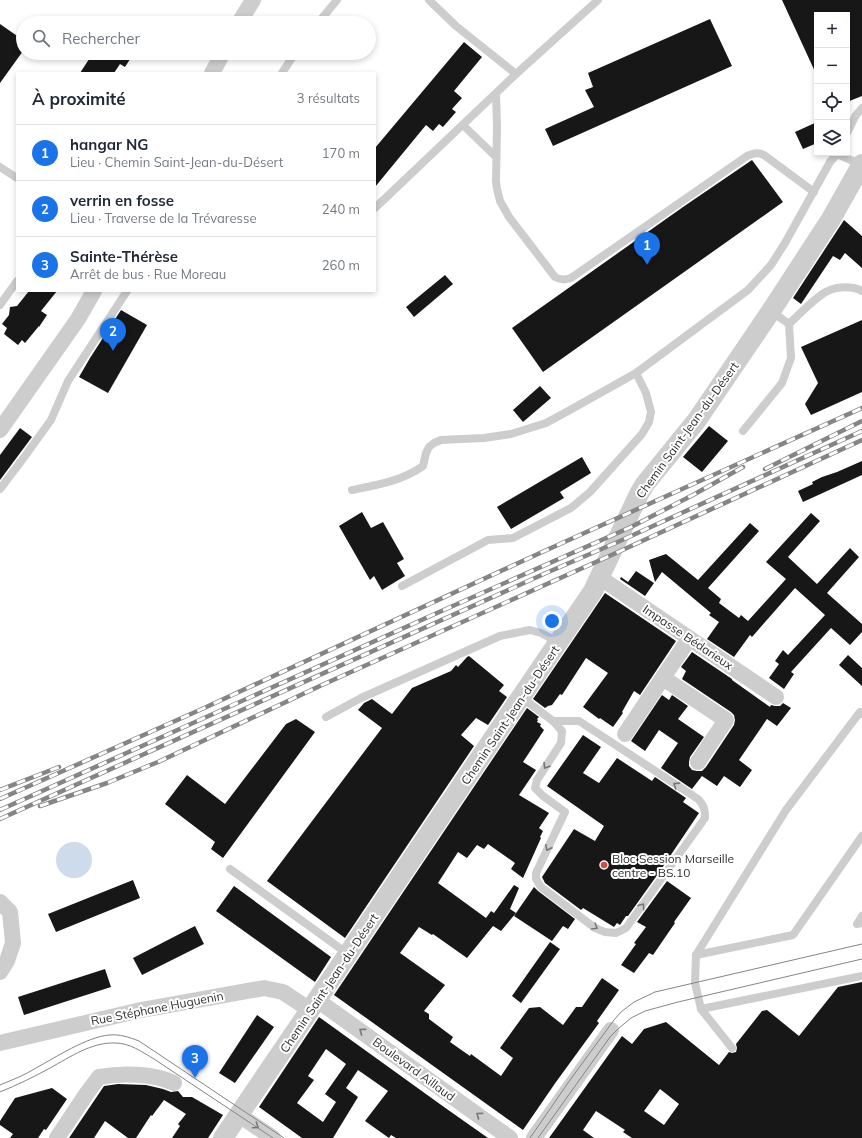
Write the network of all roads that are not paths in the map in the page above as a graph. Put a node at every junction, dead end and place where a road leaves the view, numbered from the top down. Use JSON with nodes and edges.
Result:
{"nodes":[{"id":1,"x":253,"y":0,"type":"edge"},
{"id":2,"x":337,"y":0,"type":"edge"},
{"id":3,"x":429,"y":0,"type":"edge"},
{"id":4,"x":598,"y":0,"type":"edge"},
{"id":5,"x":243,"y":16,"type":"edge"},
{"id":6,"x":324,"y":16,"type":"edge"},
{"id":7,"x":219,"y":60,"type":"edge"},
{"id":8,"x":290,"y":60,"type":"edge"},
{"id":9,"x":213,"y":72,"type":"edge"},
{"id":10,"x":283,"y":72,"type":"edge"},
{"id":11,"x":516,"y":74,"type":"junction"},
{"id":12,"x":496,"y":94,"type":"junction"},
{"id":13,"x":862,"y":108,"type":"edge"},
{"id":14,"x":463,"y":125,"type":"junction"},
{"id":15,"x":850,"y":127,"type":"edge"},
{"id":16,"x":835,"y":156,"type":"edge"},
{"id":17,"x":842,"y":156,"type":"edge"},
{"id":18,"x":496,"y":157,"type":"junction"},
{"id":19,"x":861,"y":165,"type":"edge"},
{"id":20,"x":0,"y":167,"type":"edge"},
{"id":21,"x":16,"y":177,"type":"edge"},
{"id":22,"x":814,"y":192,"type":"junction"},
{"id":23,"x":376,"y":207,"type":"edge"},
{"id":24,"x":16,"y":282,"type":"edge"},
{"id":25,"x":862,"y":291,"type":"edge"},
{"id":26,"x":93,"y":292,"type":"edge"},
{"id":27,"x":126,"y":292,"type":"edge"},
{"id":28,"x":0,"y":305,"type":"edge"},
{"id":29,"x":771,"y":312,"type":"junction"},
{"id":30,"x":789,"y":324,"type":"junction"},
{"id":31,"x":636,"y":373,"type":"junction"},
{"id":32,"x":0,"y":430,"type":"edge"},
{"id":33,"x":744,"y":431,"type":"dead end"},
{"id":34,"x":0,"y":489,"type":"edge"},
{"id":35,"x":352,"y":490,"type":"dead end"},
{"id":36,"x":599,"y":577,"type":"junction"},
{"id":37,"x":402,"y":586,"type":"dead end"},
{"id":38,"x":689,"y":639,"type":"junction"},
{"id":39,"x":559,"y":643,"type":"junction"},
{"id":40,"x":663,"y":678,"type":"junction"},
{"id":41,"x":521,"y":697,"type":"junction"},
{"id":42,"x":776,"y":697,"type":"dead end"},
{"id":43,"x":862,"y":714,"type":"edge"},
{"id":44,"x":326,"y":717,"type":"dead end"},
{"id":45,"x":553,"y":721,"type":"junction"},
{"id":46,"x":625,"y":734,"type":"dead end"},
{"id":47,"x":698,"y":762,"type":"dead end"},
{"id":48,"x":862,"y":836,"type":"edge"},
{"id":49,"x":230,"y":869,"type":"dead end"},
{"id":50,"x":0,"y":902,"type":"edge"},
{"id":51,"x":862,"y":916,"type":"edge"},
{"id":52,"x":862,"y":923,"type":"edge"},
{"id":53,"x":348,"y":954,"type":"junction"},
{"id":54,"x":696,"y":955,"type":"junction"},
{"id":55,"x":0,"y":972,"type":"edge"},
{"id":56,"x":862,"y":976,"type":"edge"},
{"id":57,"x":314,"y":1005,"type":"junction"},
{"id":58,"x":701,"y":1009,"type":"junction"},
{"id":59,"x":611,"y":1030,"type":"dead end"},
{"id":60,"x":0,"y":1042,"type":"edge"},
{"id":61,"x":732,"y":1048,"type":"dead end"},
{"id":62,"x":174,"y":1083,"type":"dead end"},
{"id":63,"x":239,"y":1115,"type":"junction"},
{"id":64,"x":57,"y":1138,"type":"edge"},
{"id":65,"x":223,"y":1138,"type":"edge"},
{"id":66,"x":273,"y":1138,"type":"edge"},
{"id":67,"x":510,"y":1138,"type":"edge"},
{"id":68,"x":534,"y":1138,"type":"edge"}],
"edges":[{"from":1,"to":5,"type":"street"},
{"from":2,"to":6,"type":"lane"},
{"from":3,"to":11,"type":"lane"},
{"from":4,"to":11,"type":"lane"},
{"from":7,"to":9,"type":"street"},
{"from":8,"to":10,"type":"lane"},
{"from":11,"to":12,"type":"lane"},
{"from":12,"to":14,"type":"lane"},
{"from":12,"to":18,"type":"lane"},
{"from":13,"to":15,"type":"lane"},
{"from":14,"to":18,"type":"lane"},
{"from":14,"to":23,"type":"lane"},
{"from":16,"to":22,"type":"lane"},
{"from":17,"to":19,"type":"lane"},
{"from":18,"to":22,"type":"lane"},
{"from":19,"to":29,"type":"street","name":"Chemin Saint-Jean-du-Désert"},
{"from":20,"to":21,"type":"lane"},
{"from":22,"to":31,"type":"lane"},
{"from":24,"to":28,"type":"lane"},
{"from":25,"to":30,"type":"lane"},
{"from":26,"to":32,"type":"street"},
{"from":27,"to":34,"type":"lane"},
{"from":29,"to":30,"type":"lane"},
{"from":29,"to":36,"type":"street","name":"Chemin Saint-Jean-du-Désert"},
{"from":30,"to":33,"type":"lane"},
{"from":31,"to":35,"type":"lane"},
{"from":31,"to":37,"type":"lane"},
{"from":36,"to":38,"type":"street","name":"Impasse Bédarieux"},
{"from":36,"to":39,"type":"street","name":"Chemin Saint-Jean-du-Désert"},
{"from":38,"to":40,"type":"street"},
{"from":38,"to":42,"type":"street","name":"Impasse Bédarieux"},
{"from":39,"to":41,"type":"street","name":"Chemin Saint-Jean-du-Désert"},
{"from":39,"to":44,"type":"lane"},
{"from":40,"to":46,"type":"street"},
{"from":40,"to":47,"type":"street"},
{"from":41,"to":45,"type":"lane"},
{"from":41,"to":53,"type":"street","name":"Chemin Saint-Jean-du-Désert"},
{"from":43,"to":54,"type":"lane"},
{"from":45,"to":45,"type":"lane","one_way":true},
{"from":48,"to":54,"type":"lane"},
{"from":49,"to":53,"type":"lane"},
{"from":50,"to":55,"type":"street"},
{"from":51,"to":52,"type":"lane"},
{"from":53,"to":57,"type":"street","name":"Chemin Saint-Jean-du-Désert"},
{"from":54,"to":58,"type":"lane"},
{"from":56,"to":58,"type":"lane"},
{"from":57,"to":60,"type":"street","name":"Rue Stéphane Huguenin"},
{"from":57,"to":63,"type":"street","name":"Chemin Saint-Jean-du-Désert"},
{"from":67,"to":57,"type":"street","name":"Boulevard Aillaud","one_way":true},
{"from":58,"to":61,"type":"lane"},
{"from":59,"to":68,"type":"street"},
{"from":62,"to":64,"type":"street"},
{"from":63,"to":65,"type":"street","name":"Chemin Saint-Jean-du-Désert"},
{"from":63,"to":66,"type":"street","one_way":true}]}
